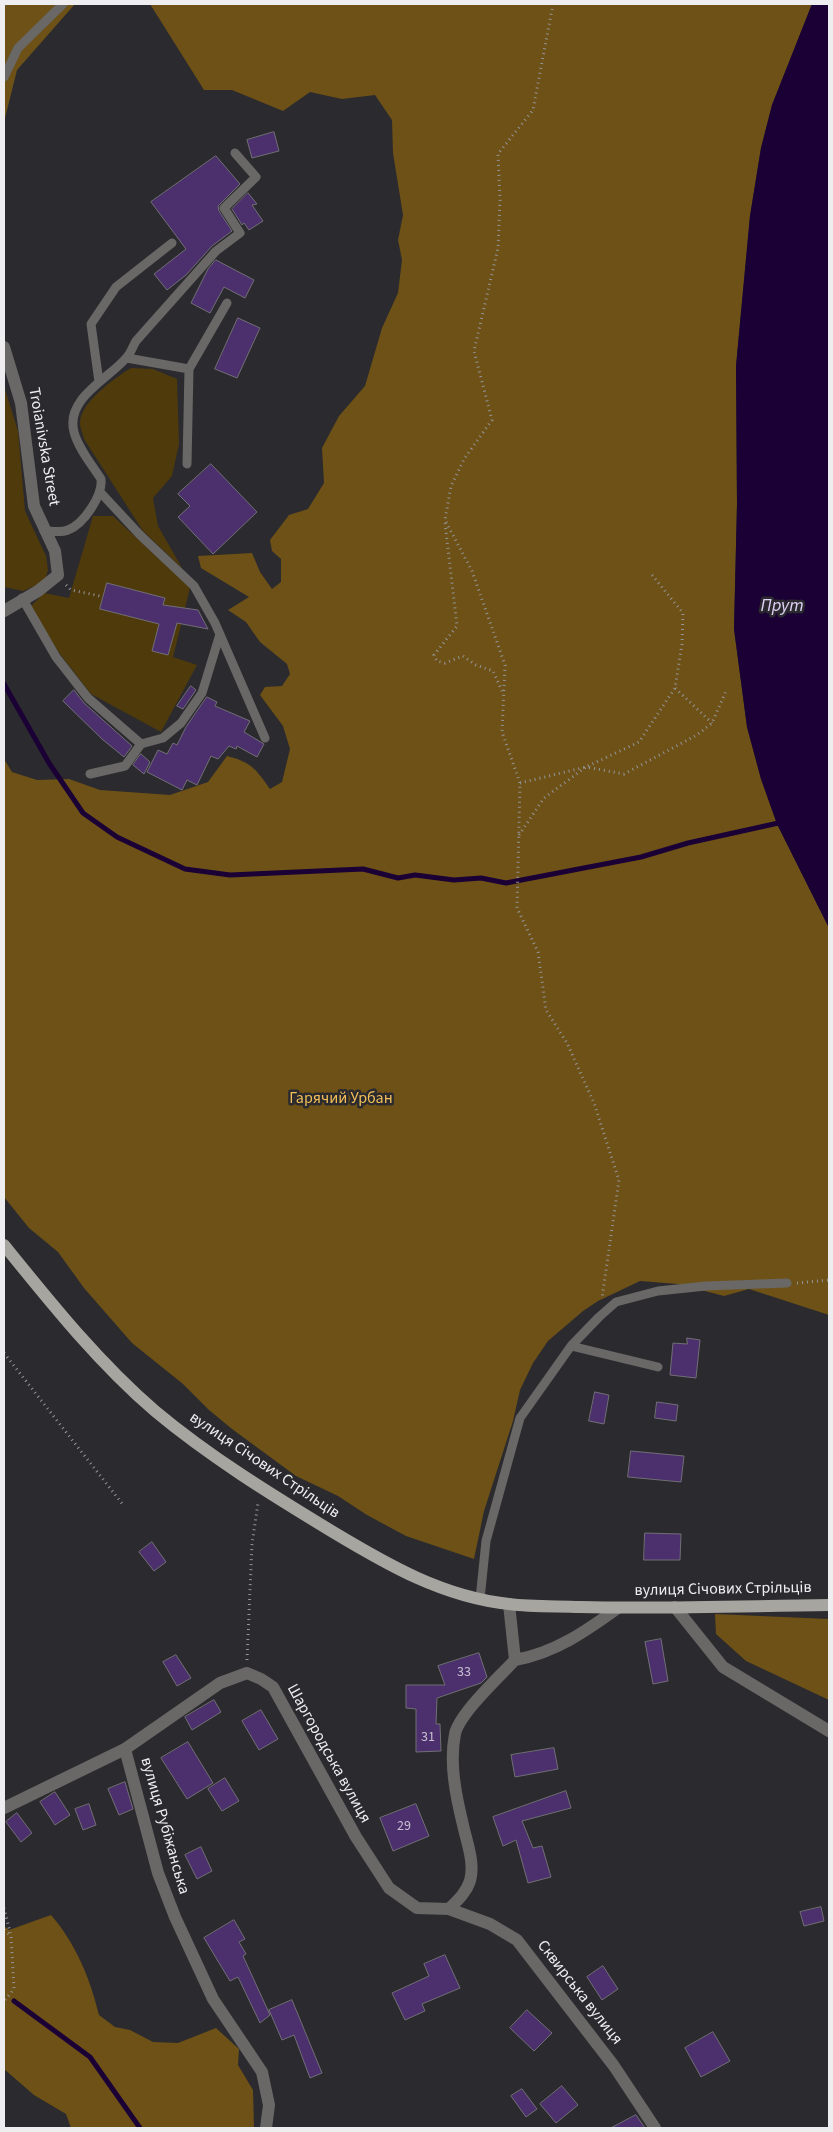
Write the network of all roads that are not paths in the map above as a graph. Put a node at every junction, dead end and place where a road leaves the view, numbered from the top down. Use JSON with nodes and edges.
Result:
{"nodes":[{"id":1,"x":63,"y":4,"type":"edge"},
{"id":2,"x":4,"y":77,"type":"edge"},
{"id":3,"x":235,"y":153,"type":"dead end"},
{"id":4,"x":172,"y":243,"type":"dead end"},
{"id":5,"x":227,"y":303,"type":"dead end"},
{"id":6,"x":4,"y":347,"type":"edge"},
{"id":7,"x":126,"y":358,"type":"junction"},
{"id":8,"x":189,"y":369,"type":"junction"},
{"id":9,"x":99,"y":382,"type":"junction"},
{"id":10,"x":187,"y":464,"type":"dead end"},
{"id":11,"x":100,"y":492,"type":"junction"},
{"id":12,"x":44,"y":530,"type":"junction"},
{"id":13,"x":22,"y":598,"type":"junction"},
{"id":14,"x":4,"y":611,"type":"edge"},
{"id":15,"x":220,"y":634,"type":"junction"},
{"id":16,"x":265,"y":738,"type":"dead end"},
{"id":17,"x":142,"y":744,"type":"junction"},
{"id":18,"x":90,"y":774,"type":"dead end"},
{"id":19,"x":4,"y":1245,"type":"edge"},
{"id":20,"x":787,"y":1284,"type":"road end"},
{"id":21,"x":571,"y":1346,"type":"junction"},
{"id":22,"x":658,"y":1367,"type":"dead end"},
{"id":23,"x":480,"y":1599,"type":"junction"},
{"id":24,"x":509,"y":1604,"type":"junction"},
{"id":25,"x":829,"y":1605,"type":"edge"},
{"id":26,"x":675,"y":1606,"type":"junction"},
{"id":27,"x":618,"y":1608,"type":"junction"},
{"id":28,"x":515,"y":1660,"type":"junction"},
{"id":29,"x":829,"y":1731,"type":"edge"},
{"id":30,"x":125,"y":1749,"type":"junction"},
{"id":31,"x":4,"y":1808,"type":"edge"},
{"id":32,"x":449,"y":1909,"type":"junction"},
{"id":33,"x":266,"y":2128,"type":"edge"},
{"id":34,"x":656,"y":2128,"type":"edge"}],
"edges":[{"from":1,"to":2,"type":"lane"},
{"from":3,"to":7,"type":"lane"},
{"from":4,"to":9,"type":"lane"},
{"from":5,"to":8,"type":"lane"},
{"from":6,"to":12,"type":"street","name":"Troianivska Street"},
{"from":7,"to":8,"type":"lane"},
{"from":7,"to":9,"type":"lane"},
{"from":8,"to":10,"type":"lane"},
{"from":9,"to":11,"type":"lane"},
{"from":11,"to":12,"type":"lane"},
{"from":11,"to":15,"type":"lane"},
{"from":12,"to":13,"type":"street","name":"Troianivska Street"},
{"from":13,"to":14,"type":"street"},
{"from":13,"to":17,"type":"lane"},
{"from":15,"to":16,"type":"lane"},
{"from":15,"to":17,"type":"lane"},
{"from":17,"to":18,"type":"lane"},
{"from":19,"to":23,"type":"main road","name":"вулиця Січових Стрільців"},
{"from":20,"to":21,"type":"lane"},
{"from":21,"to":22,"type":"lane"},
{"from":21,"to":23,"type":"lane"},
{"from":23,"to":24,"type":"main road","name":"вулиця Січових Стрільців"},
{"from":24,"to":27,"type":"main road","name":"вулиця Січових Стрільців"},
{"from":24,"to":28,"type":"street"},
{"from":25,"to":26,"type":"main road","name":"вулиця Січових Стрільців"},
{"from":26,"to":27,"type":"main road","name":"вулиця Січових Стрільців"},
{"from":26,"to":29,"type":"street"},
{"from":27,"to":28,"type":"street","name":"вулиця Січових Стрільців"},
{"from":28,"to":32,"type":"street"},
{"from":30,"to":31,"type":"street"},
{"from":30,"to":32,"type":"street","name":"Шаргородська вулиця"},
{"from":30,"to":33,"type":"street","name":"вулиця Рубіжанська"},
{"from":32,"to":34,"type":"street","name":"Сквирська вулиця"}]}
